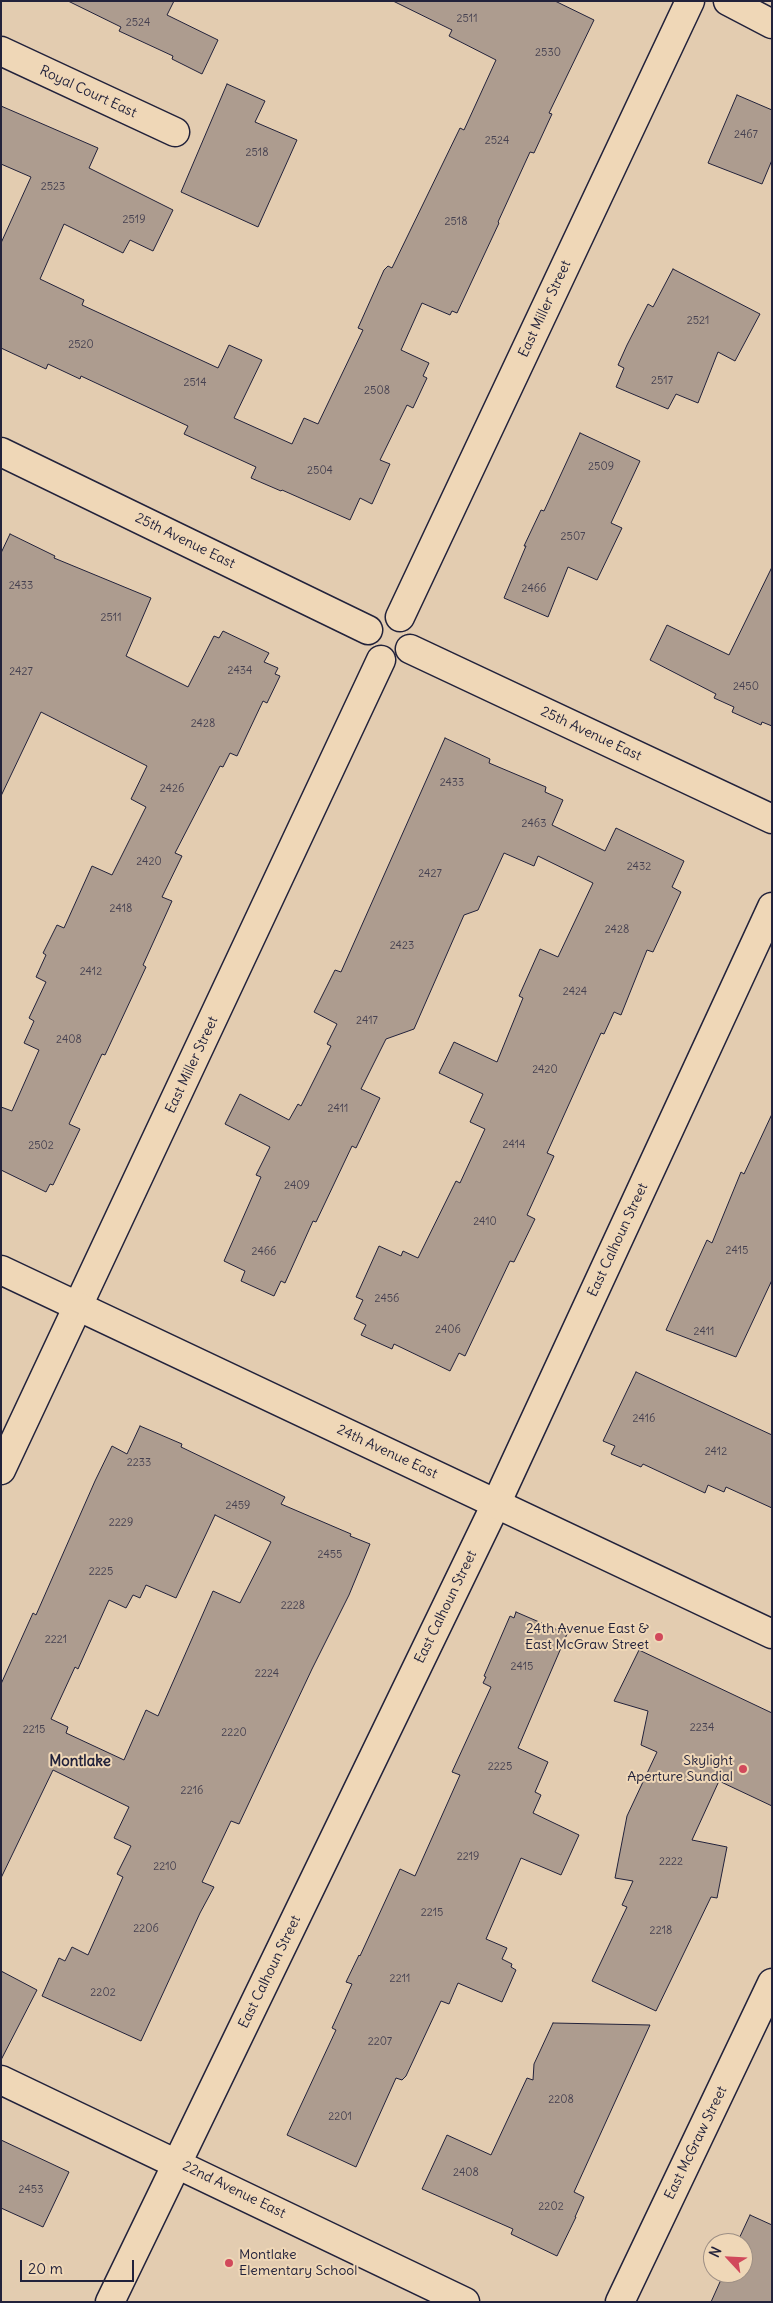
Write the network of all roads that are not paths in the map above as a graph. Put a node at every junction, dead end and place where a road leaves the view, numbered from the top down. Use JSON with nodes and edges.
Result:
{"nodes":[{"id":1,"x":690,"y":1,"type":"edge"},
{"id":2,"x":728,"y":1,"type":"edge"},
{"id":3,"x":772,"y":24,"type":"edge"},
{"id":4,"x":1,"y":51,"type":"edge"},
{"id":5,"x":176,"y":132,"type":"dead end"},
{"id":6,"x":1,"y":452,"type":"edge"},
{"id":7,"x":400,"y":617,"type":"junction"},
{"id":8,"x":368,"y":630,"type":"junction"},
{"id":9,"x":410,"y":650,"type":"junction"},
{"id":10,"x":381,"y":660,"type":"junction"},
{"id":11,"x":772,"y":819,"type":"edge"},
{"id":12,"x":772,"y":907,"type":"edge"},
{"id":13,"x":1,"y":1270,"type":"edge"},
{"id":14,"x":79,"y":1307,"type":"junction"},
{"id":15,"x":1,"y":1470,"type":"edge"},
{"id":16,"x":496,"y":1504,"type":"junction"},
{"id":17,"x":772,"y":1634,"type":"edge"},
{"id":18,"x":772,"y":1983,"type":"edge"},
{"id":19,"x":1,"y":2080,"type":"edge"},
{"id":20,"x":177,"y":2163,"type":"junction"},
{"id":21,"x":110,"y":2302,"type":"edge"},
{"id":22,"x":465,"y":2302,"type":"edge"},
{"id":23,"x":620,"y":2302,"type":"edge"}],
"edges":[{"from":1,"to":7,"type":"street","name":"East Miller Street"},
{"from":2,"to":3,"type":"street"},
{"from":4,"to":5,"type":"street","name":"Royal Court East"},
{"from":6,"to":8,"type":"street","name":"25th Avenue East"},
{"from":7,"to":8,"type":"street"},
{"from":7,"to":9,"type":"street"},
{"from":8,"to":10,"type":"street"},
{"from":9,"to":10,"type":"street"},
{"from":9,"to":11,"type":"street","name":"25th Avenue East"},
{"from":10,"to":14,"type":"street","name":"East Miller Street"},
{"from":12,"to":16,"type":"street","name":"East Calhoun Street"},
{"from":13,"to":14,"type":"street","name":"24th Avenue East"},
{"from":14,"to":15,"type":"street","name":"East Miller Street"},
{"from":14,"to":16,"type":"street","name":"24th Avenue East"},
{"from":16,"to":17,"type":"street","name":"24th Avenue East"},
{"from":16,"to":20,"type":"street","name":"East Calhoun Street"},
{"from":18,"to":23,"type":"street","name":"East McGraw Street"},
{"from":19,"to":20,"type":"street","name":"22nd Avenue East"},
{"from":20,"to":21,"type":"street","name":"East Calhoun Street"},
{"from":20,"to":22,"type":"street","name":"22nd Avenue East"}]}
